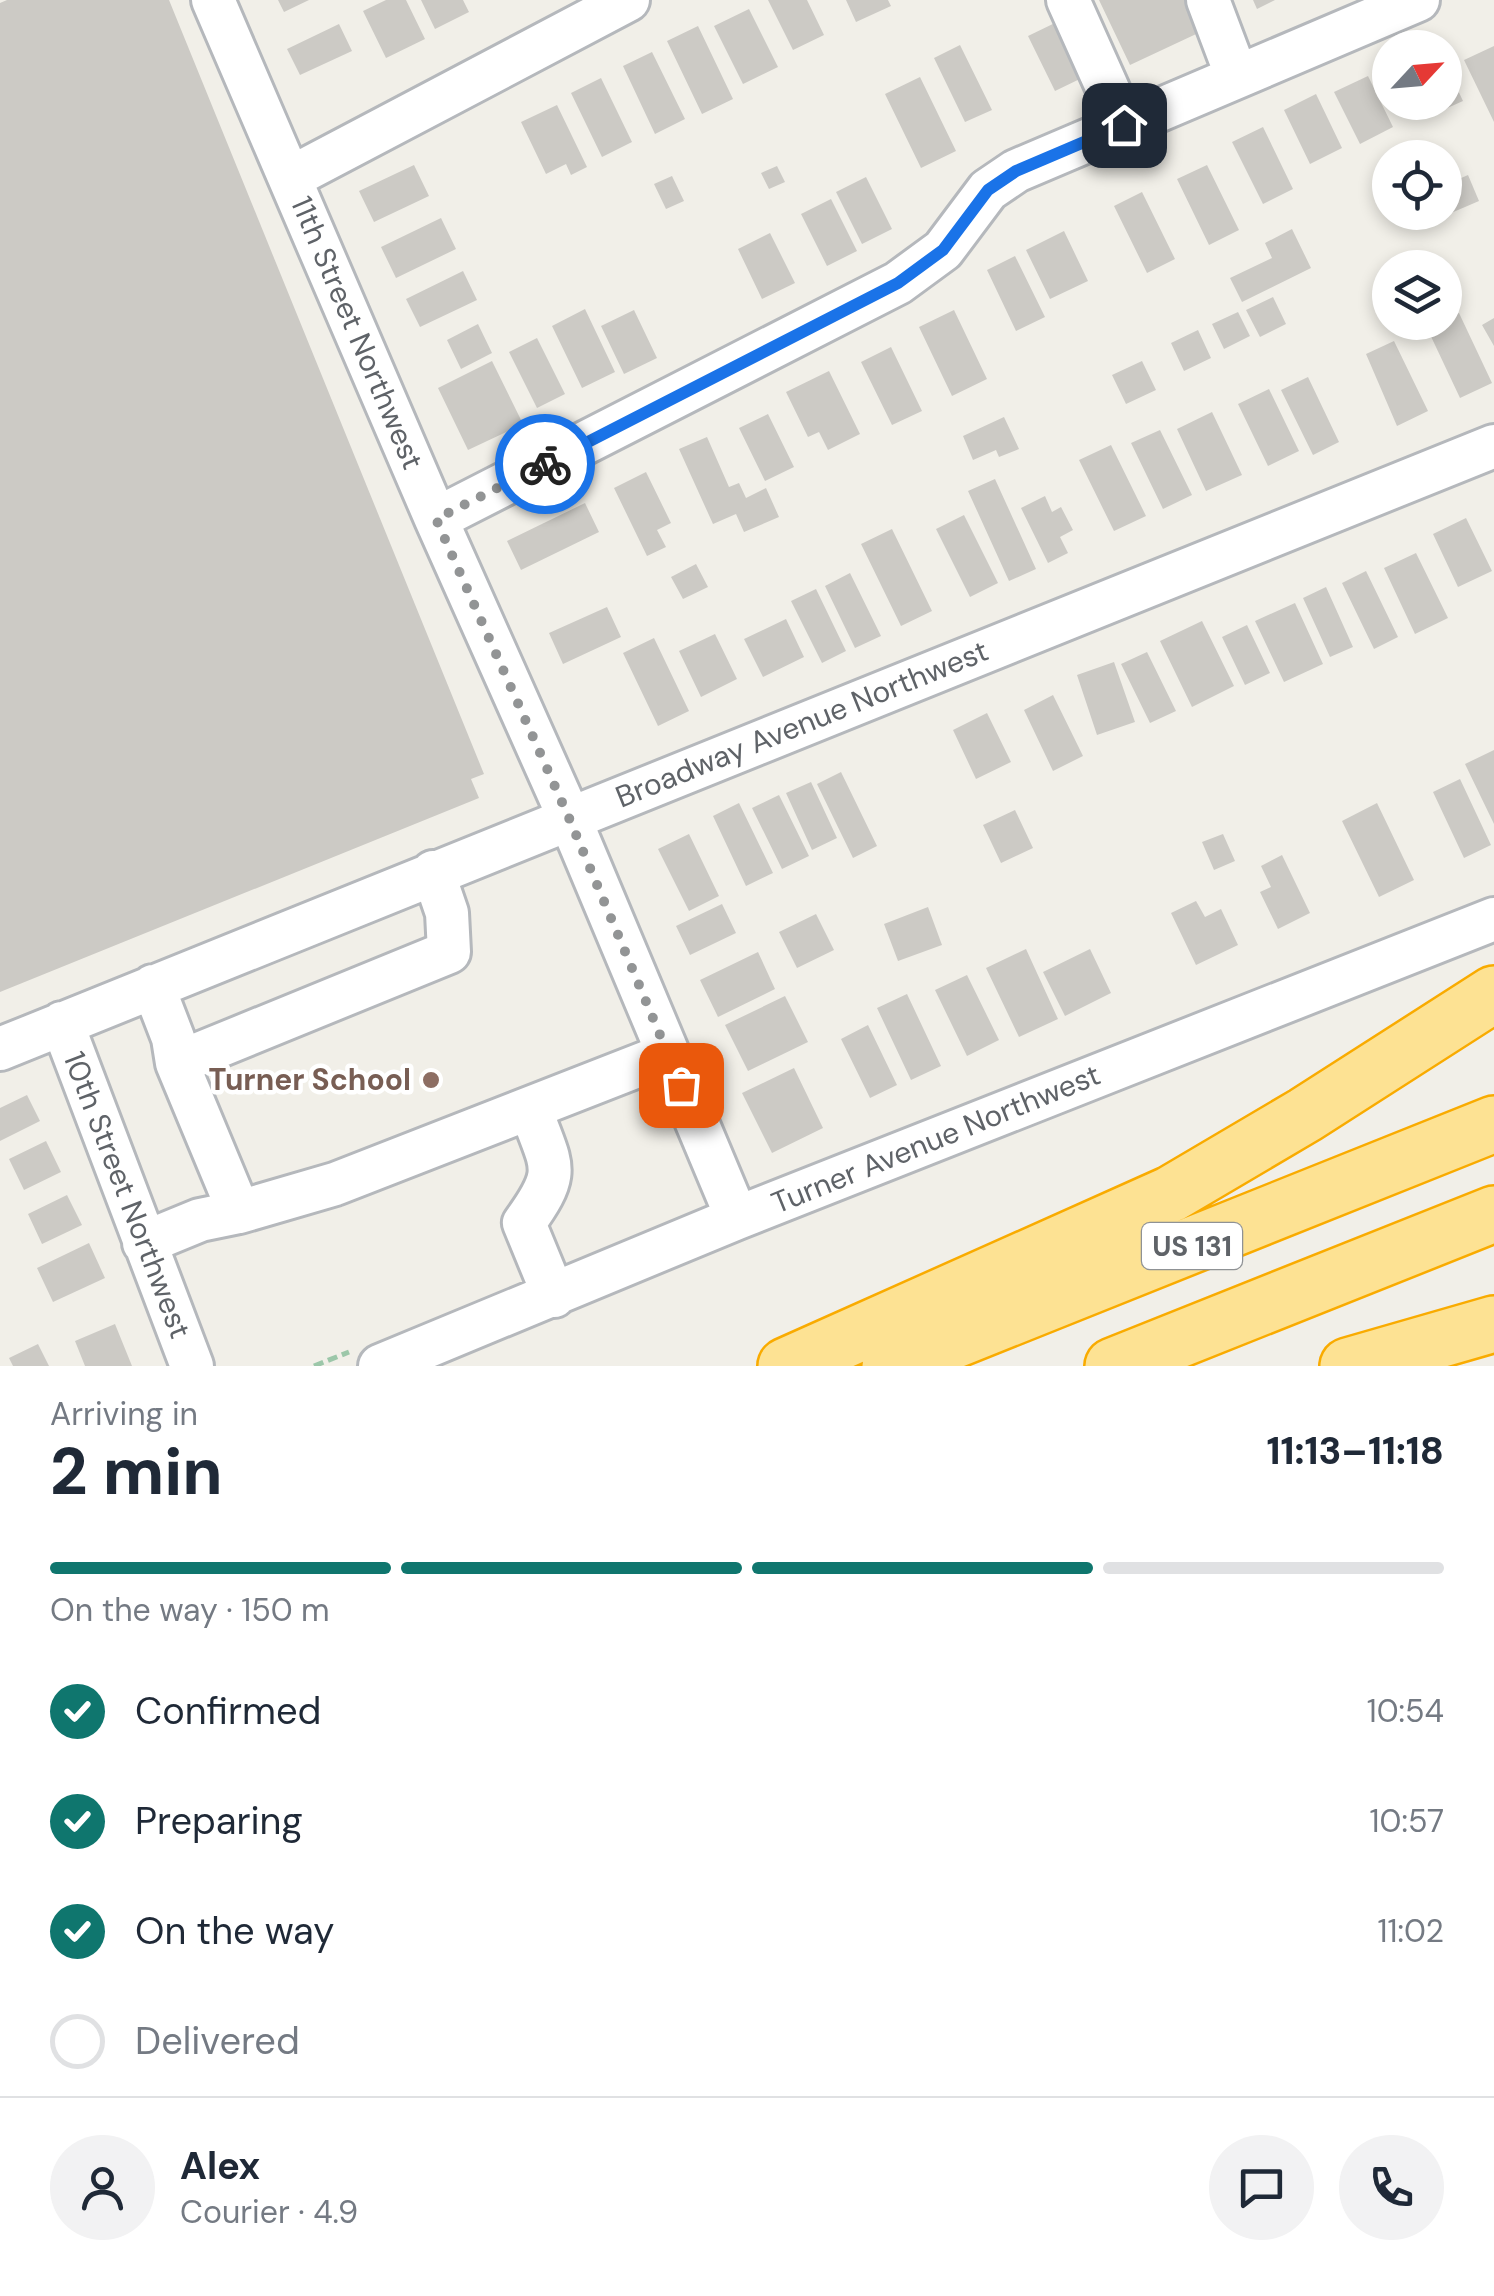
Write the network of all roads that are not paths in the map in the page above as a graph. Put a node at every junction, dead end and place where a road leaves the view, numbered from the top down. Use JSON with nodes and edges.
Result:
{"nodes":[{"id":1,"x":213,"y":0,"type":"edge"},
{"id":2,"x":628,"y":0,"type":"edge"},
{"id":3,"x":1068,"y":0,"type":"edge"},
{"id":4,"x":1208,"y":0,"type":"edge"},
{"id":5,"x":1418,"y":0,"type":"edge"},
{"id":6,"x":1237,"y":77,"type":"junction"},
{"id":7,"x":1124,"y":125,"type":"junction"},
{"id":8,"x":290,"y":178,"type":"junction"},
{"id":9,"x":1494,"y":446,"type":"edge"},
{"id":10,"x":436,"y":519,"type":"junction"},
{"id":11,"x":569,"y":818,"type":"junction"},
{"id":12,"x":433,"y":872,"type":"junction"},
{"id":13,"x":1494,"y":919,"type":"edge"},
{"id":14,"x":153,"y":986,"type":"junction"},
{"id":15,"x":1494,"y":994,"type":"edge"},
{"id":16,"x":62,"y":1024,"type":"junction"},
{"id":17,"x":0,"y":1049,"type":"edge"},
{"id":18,"x":668,"y":1054,"type":"junction"},
{"id":19,"x":177,"y":1063,"type":"junction"},
{"id":20,"x":531,"y":1110,"type":"junction"},
{"id":21,"x":1494,"y":1124,"type":"edge"},
{"id":22,"x":239,"y":1212,"type":"junction"},
{"id":23,"x":1494,"y":1214,"type":"edge"},
{"id":24,"x":737,"y":1218,"type":"junction"},
{"id":25,"x":144,"y":1242,"type":"junction"},
{"id":26,"x":554,"y":1296,"type":"junction"},
{"id":27,"x":1494,"y":1324,"type":"edge"},
{"id":28,"x":192,"y":1366,"type":"edge"},
{"id":29,"x":380,"y":1366,"type":"edge"},
{"id":30,"x":786,"y":1366,"type":"edge"},
{"id":31,"x":890,"y":1366,"type":"edge"},
{"id":32,"x":1113,"y":1366,"type":"edge"},
{"id":33,"x":1348,"y":1366,"type":"edge"}],
"edges":[{"from":1,"to":8,"type":"street","name":"11th Street Northwest"},
{"from":2,"to":8,"type":"street"},
{"from":3,"to":7,"type":"street"},
{"from":4,"to":6,"type":"street"},
{"from":5,"to":6,"type":"street"},
{"from":6,"to":7,"type":"street"},
{"from":7,"to":10,"type":"street"},
{"from":8,"to":10,"type":"street","name":"11th Street Northwest"},
{"from":9,"to":11,"type":"street","name":"Broadway Avenue Northwest"},
{"from":10,"to":11,"type":"street","name":"11th Street Northwest"},
{"from":11,"to":12,"type":"street","name":"Broadway Avenue Northwest"},
{"from":11,"to":18,"type":"street","name":"11th Street Northwest"},
{"from":12,"to":14,"type":"street","name":"Broadway Avenue Northwest"},
{"from":12,"to":19,"type":"street"},
{"from":13,"to":24,"type":"street","name":"Turner Avenue Northwest"},
{"from":14,"to":16,"type":"street","name":"Broadway Avenue Northwest"},
{"from":14,"to":19,"type":"street"},
{"from":15,"to":30,"type":"highway"},
{"from":16,"to":17,"type":"street","name":"Broadway Avenue Northwest"},
{"from":16,"to":25,"type":"street","name":"10th Street Northwest"},
{"from":18,"to":20,"type":"street"},
{"from":18,"to":24,"type":"street","name":"11th Street Northwest"},
{"from":19,"to":22,"type":"street"},
{"from":20,"to":22,"type":"street"},
{"from":20,"to":26,"type":"street"},
{"from":21,"to":31,"type":"highway","number":"US 131"},
{"from":22,"to":25,"type":"street"},
{"from":23,"to":32,"type":"highway","number":"US 131"},
{"from":24,"to":26,"type":"street","name":"Turner Avenue Northwest"},
{"from":25,"to":28,"type":"street","name":"10th Street Northwest"},
{"from":26,"to":29,"type":"street","name":"Turner Avenue Northwest"},
{"from":27,"to":33,"type":"highway"}]}
